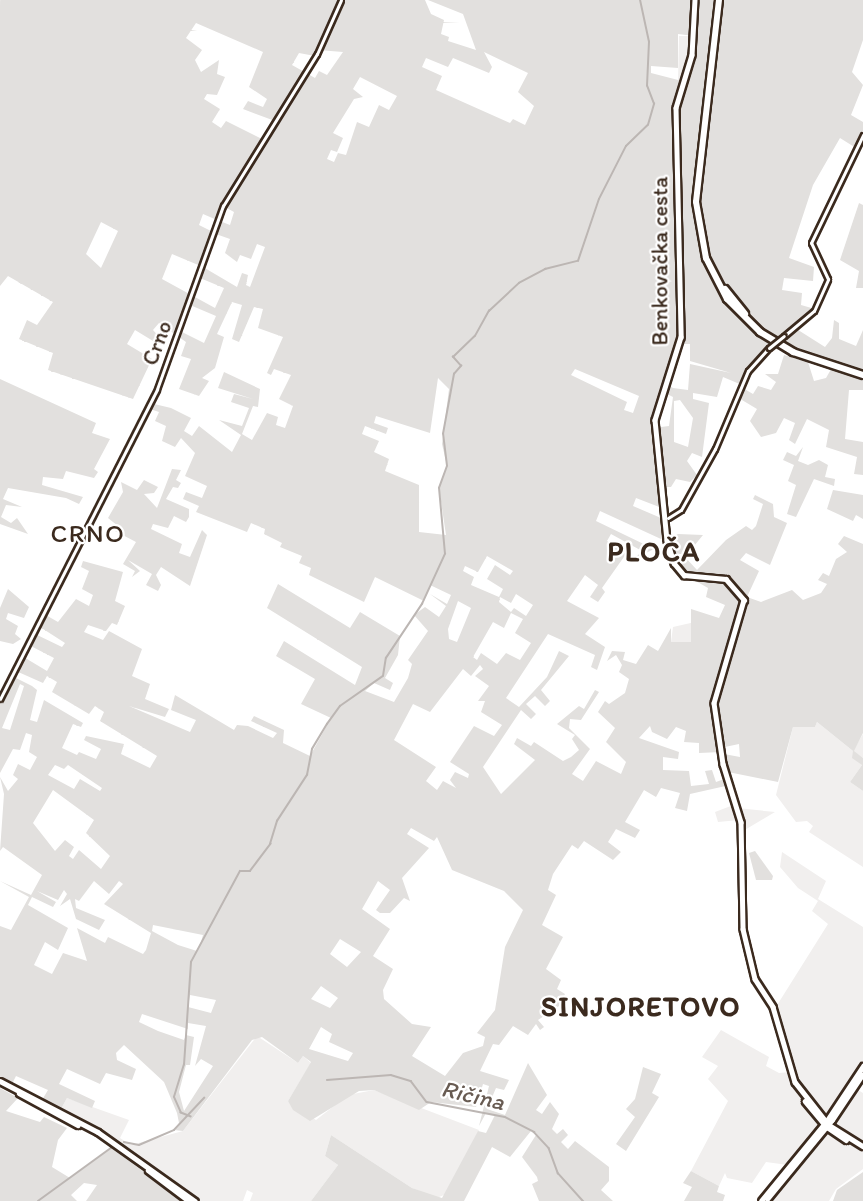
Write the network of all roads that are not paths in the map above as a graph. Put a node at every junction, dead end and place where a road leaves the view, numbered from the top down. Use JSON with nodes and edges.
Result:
{"nodes":[{"id":1,"x":341,"y":0,"type":"edge"},
{"id":2,"x":696,"y":0,"type":"edge"},
{"id":3,"x":721,"y":0,"type":"edge"},
{"id":4,"x":863,"y":135,"type":"edge"},
{"id":5,"x":863,"y":372,"type":"edge"},
{"id":6,"x":668,"y":518,"type":"junction"},
{"id":7,"x":0,"y":699,"type":"edge"},
{"id":8,"x":863,"y":1066,"type":"edge"},
{"id":9,"x":863,"y":1073,"type":"edge"},
{"id":10,"x":0,"y":1082,"type":"edge"},
{"id":11,"x":835,"y":1114,"type":"junction"},
{"id":12,"x":817,"y":1115,"type":"junction"},
{"id":13,"x":827,"y":1124,"type":"junction"},
{"id":14,"x":838,"y":1134,"type":"junction"},
{"id":15,"x":818,"y":1135,"type":"junction"},
{"id":16,"x":863,"y":1148,"type":"edge"},
{"id":17,"x":189,"y":1201,"type":"edge"},
{"id":18,"x":195,"y":1201,"type":"edge"},
{"id":19,"x":763,"y":1201,"type":"edge"}],
"edges":[{"from":1,"to":7,"type":"street","name":"Crno"},
{"from":2,"to":6,"type":"main road","name":"Benkovačka cesta"},
{"from":3,"to":5,"type":"highway"},
{"from":4,"to":6,"type":"street","bridge":true},
{"from":6,"to":12,"type":"main road","name":"Benkovačka cesta"},
{"from":8,"to":11,"type":"main road"},
{"from":9,"to":11,"type":"main road"},
{"from":10,"to":17,"type":"main road"},
{"from":10,"to":18,"type":"main road"},
{"from":11,"to":12,"type":"main road"},
{"from":11,"to":13,"type":"main road"},
{"from":11,"to":14,"type":"main road"},
{"from":12,"to":13,"type":"main road","name":"Benkovačka cesta"},
{"from":12,"to":15,"type":"main road"},
{"from":13,"to":14,"type":"main road","name":"Benkovačka cesta"},
{"from":13,"to":15,"type":"main road"},
{"from":14,"to":15,"type":"main road"},
{"from":14,"to":16,"type":"main road","name":"Benkovačka cesta"},
{"from":15,"to":19,"type":"main road"}]}
